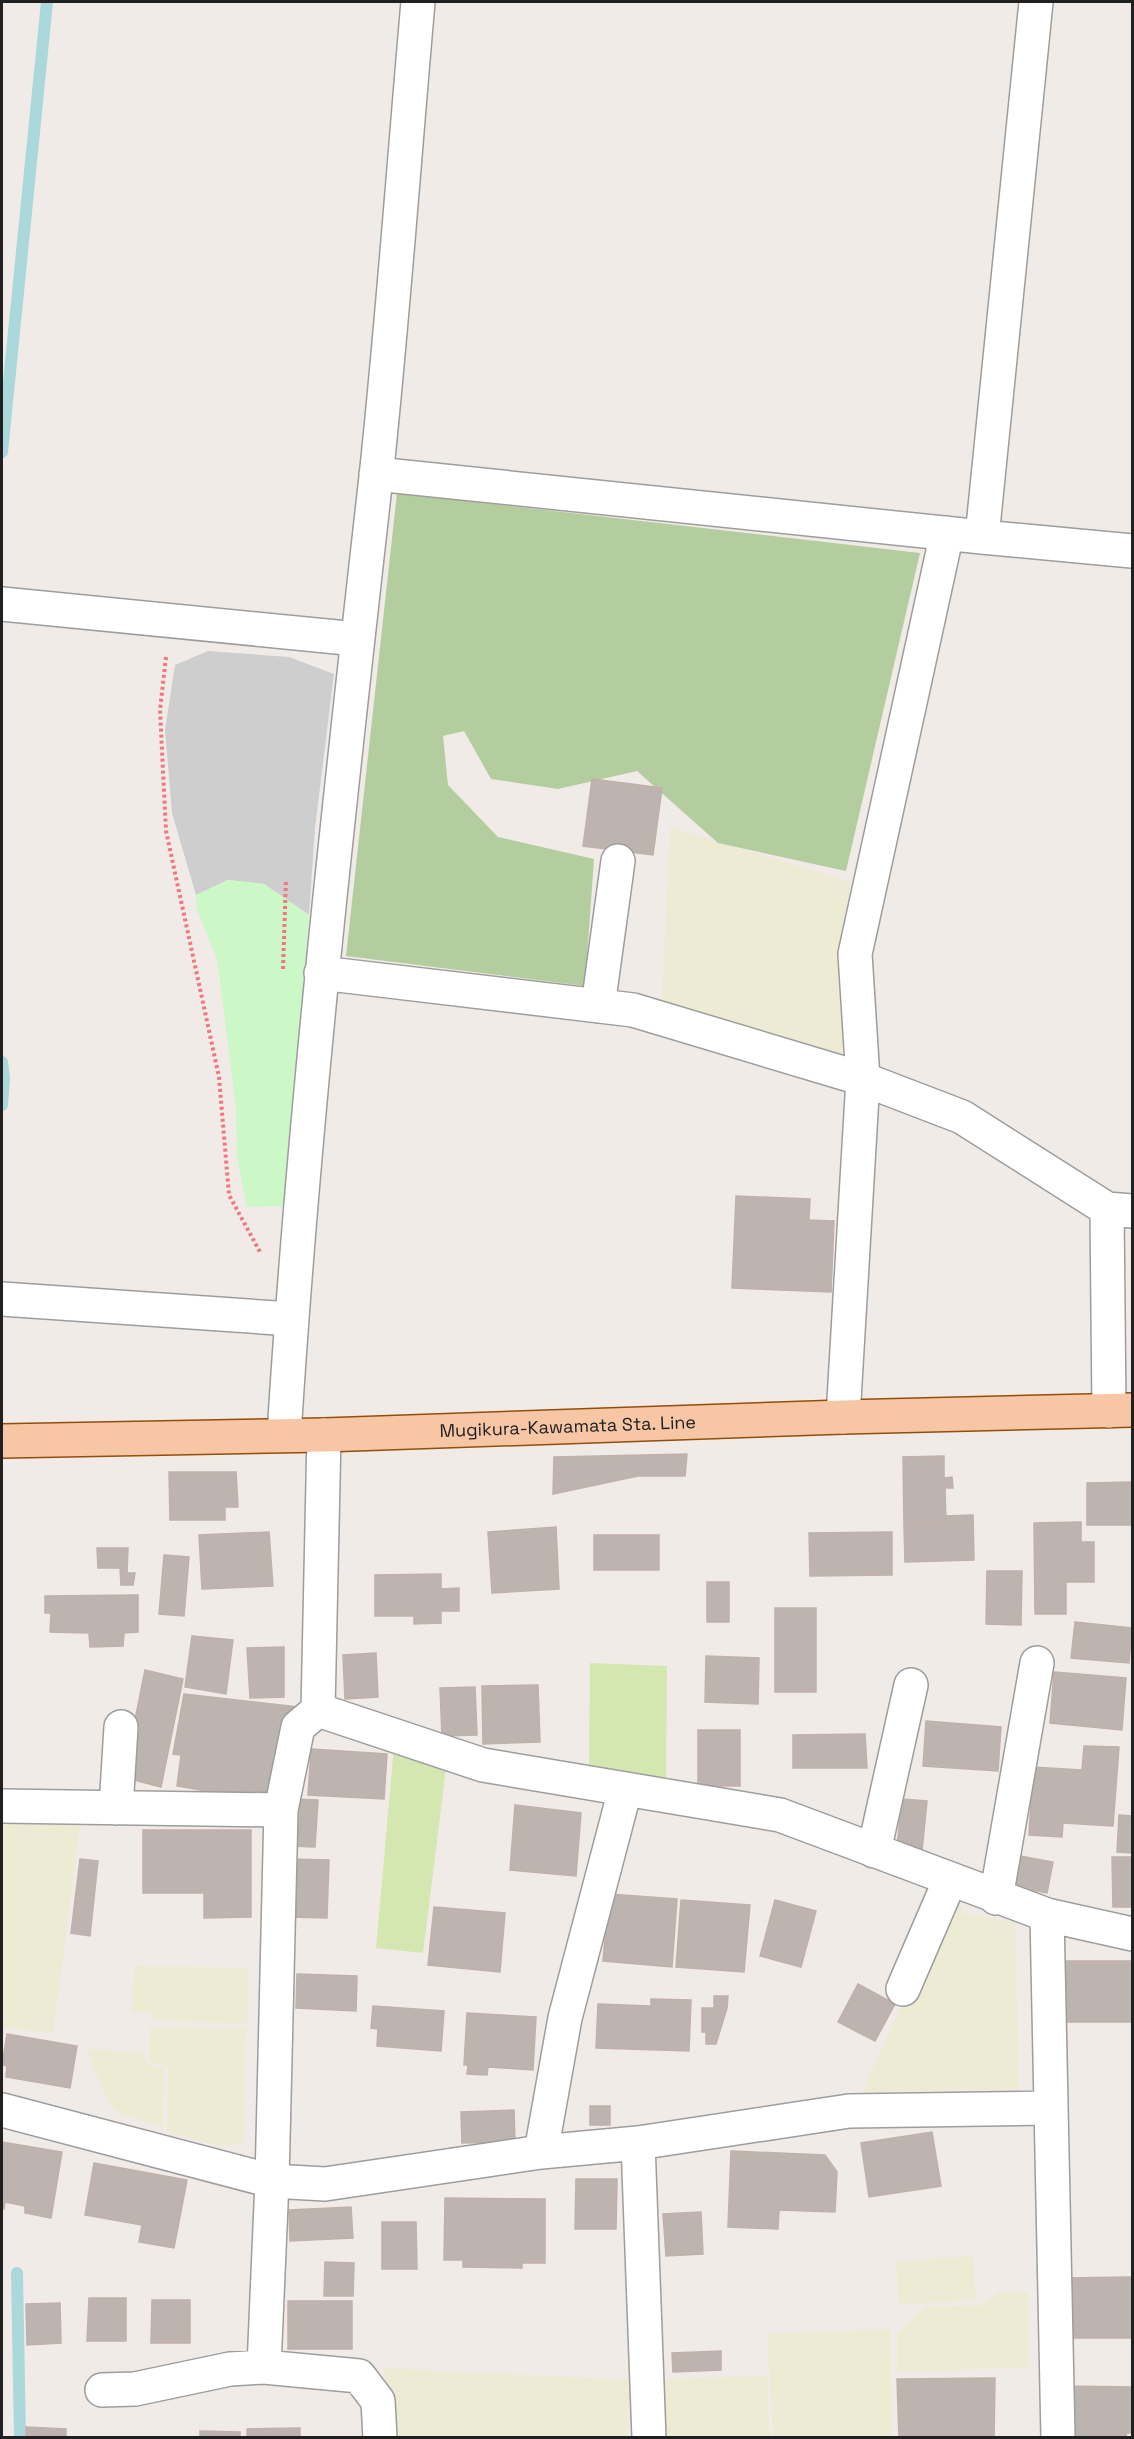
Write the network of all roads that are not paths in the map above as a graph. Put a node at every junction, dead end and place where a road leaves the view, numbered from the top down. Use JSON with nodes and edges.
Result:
{"nodes":[{"id":1,"x":418,"y":2,"type":"edge"},
{"id":2,"x":1036,"y":2,"type":"edge"},
{"id":3,"x":376,"y":474,"type":"junction"},
{"id":4,"x":947,"y":533,"type":"junction"},
{"id":5,"x":982,"y":537,"type":"junction"},
{"id":6,"x":1132,"y":551,"type":"edge"},
{"id":7,"x":2,"y":604,"type":"edge"},
{"id":8,"x":357,"y":639,"type":"junction"},
{"id":9,"x":618,"y":861,"type":"dead end"},
{"id":10,"x":321,"y":973,"type":"junction"},
{"id":11,"x":598,"y":1006,"type":"junction"},
{"id":12,"x":862,"y":1079,"type":"junction"},
{"id":13,"x":1120,"y":1210,"type":"edge"},
{"id":14,"x":2,"y":1299,"type":"edge"},
{"id":15,"x":291,"y":1319,"type":"junction"},
{"id":16,"x":1121,"y":1410,"type":"edge"},
{"id":17,"x":843,"y":1417,"type":"junction"},
{"id":18,"x":284,"y":1435,"type":"junction"},
{"id":19,"x":324,"y":1435,"type":"junction"},
{"id":20,"x":2,"y":1441,"type":"edge"},
{"id":21,"x":1036,"y":1663,"type":"dead end"},
{"id":22,"x":911,"y":1685,"type":"dead end"},
{"id":23,"x":318,"y":1710,"type":"junction"},
{"id":24,"x":121,"y":1726,"type":"dead end"},
{"id":25,"x":626,"y":1790,"type":"junction"},
{"id":26,"x":2,"y":1806,"type":"edge"},
{"id":27,"x":116,"y":1808,"type":"junction"},
{"id":28,"x":281,"y":1809,"type":"junction"},
{"id":29,"x":874,"y":1851,"type":"junction"},
{"id":30,"x":950,"y":1880,"type":"junction"},
{"id":31,"x":996,"y":1898,"type":"junction"},
{"id":32,"x":1047,"y":1915,"type":"junction"},
{"id":33,"x":1132,"y":1934,"type":"edge"},
{"id":34,"x":903,"y":1989,"type":"dead end"},
{"id":35,"x":1050,"y":2108,"type":"junction"},
{"id":36,"x":2,"y":2110,"type":"edge"},
{"id":37,"x":638,"y":2143,"type":"junction"},
{"id":38,"x":541,"y":2152,"type":"junction"},
{"id":39,"x":272,"y":2181,"type":"junction"},
{"id":40,"x":264,"y":2367,"type":"junction"},
{"id":41,"x":102,"y":2390,"type":"dead end"},
{"id":42,"x":380,"y":2438,"type":"edge"},
{"id":43,"x":649,"y":2438,"type":"edge"},
{"id":44,"x":1058,"y":2438,"type":"edge"}],
"edges":[{"from":1,"to":3,"type":"street"},
{"from":2,"to":5,"type":"street"},
{"from":3,"to":4,"type":"street"},
{"from":3,"to":8,"type":"street"},
{"from":4,"to":5,"type":"street"},
{"from":4,"to":12,"type":"street"},
{"from":5,"to":6,"type":"street"},
{"from":7,"to":8,"type":"street"},
{"from":8,"to":10,"type":"street"},
{"from":9,"to":11,"type":"street"},
{"from":10,"to":11,"type":"street"},
{"from":10,"to":15,"type":"street"},
{"from":11,"to":12,"type":"street"},
{"from":12,"to":13,"type":"street"},
{"from":12,"to":17,"type":"street"},
{"from":13,"to":16,"type":"street"},
{"from":14,"to":15,"type":"street"},
{"from":15,"to":18,"type":"street"},
{"from":16,"to":17,"type":"main road","name":"Mugikura-Kawamata Sta. Line"},
{"from":17,"to":19,"type":"main road","name":"Mugikura-Kawamata Sta. Line"},
{"from":18,"to":19,"type":"main road","name":"Mugikura-Kawamata Sta. Line"},
{"from":18,"to":20,"type":"main road","name":"Mugikura-Kawamata Sta. Line"},
{"from":19,"to":23,"type":"street"},
{"from":21,"to":31,"type":"street"},
{"from":22,"to":29,"type":"street"},
{"from":23,"to":25,"type":"street"},
{"from":23,"to":28,"type":"street"},
{"from":24,"to":27,"type":"street"},
{"from":25,"to":29,"type":"street"},
{"from":25,"to":38,"type":"street"},
{"from":26,"to":27,"type":"street"},
{"from":27,"to":28,"type":"street"},
{"from":28,"to":39,"type":"street"},
{"from":29,"to":30,"type":"street"},
{"from":30,"to":31,"type":"street"},
{"from":30,"to":34,"type":"street"},
{"from":31,"to":32,"type":"street"},
{"from":32,"to":33,"type":"street"},
{"from":32,"to":35,"type":"street"},
{"from":35,"to":37,"type":"street"},
{"from":35,"to":44,"type":"street"},
{"from":36,"to":39,"type":"street"},
{"from":37,"to":38,"type":"street"},
{"from":37,"to":43,"type":"street"},
{"from":38,"to":39,"type":"street"},
{"from":39,"to":40,"type":"street"},
{"from":40,"to":41,"type":"street"},
{"from":40,"to":42,"type":"street"}]}
